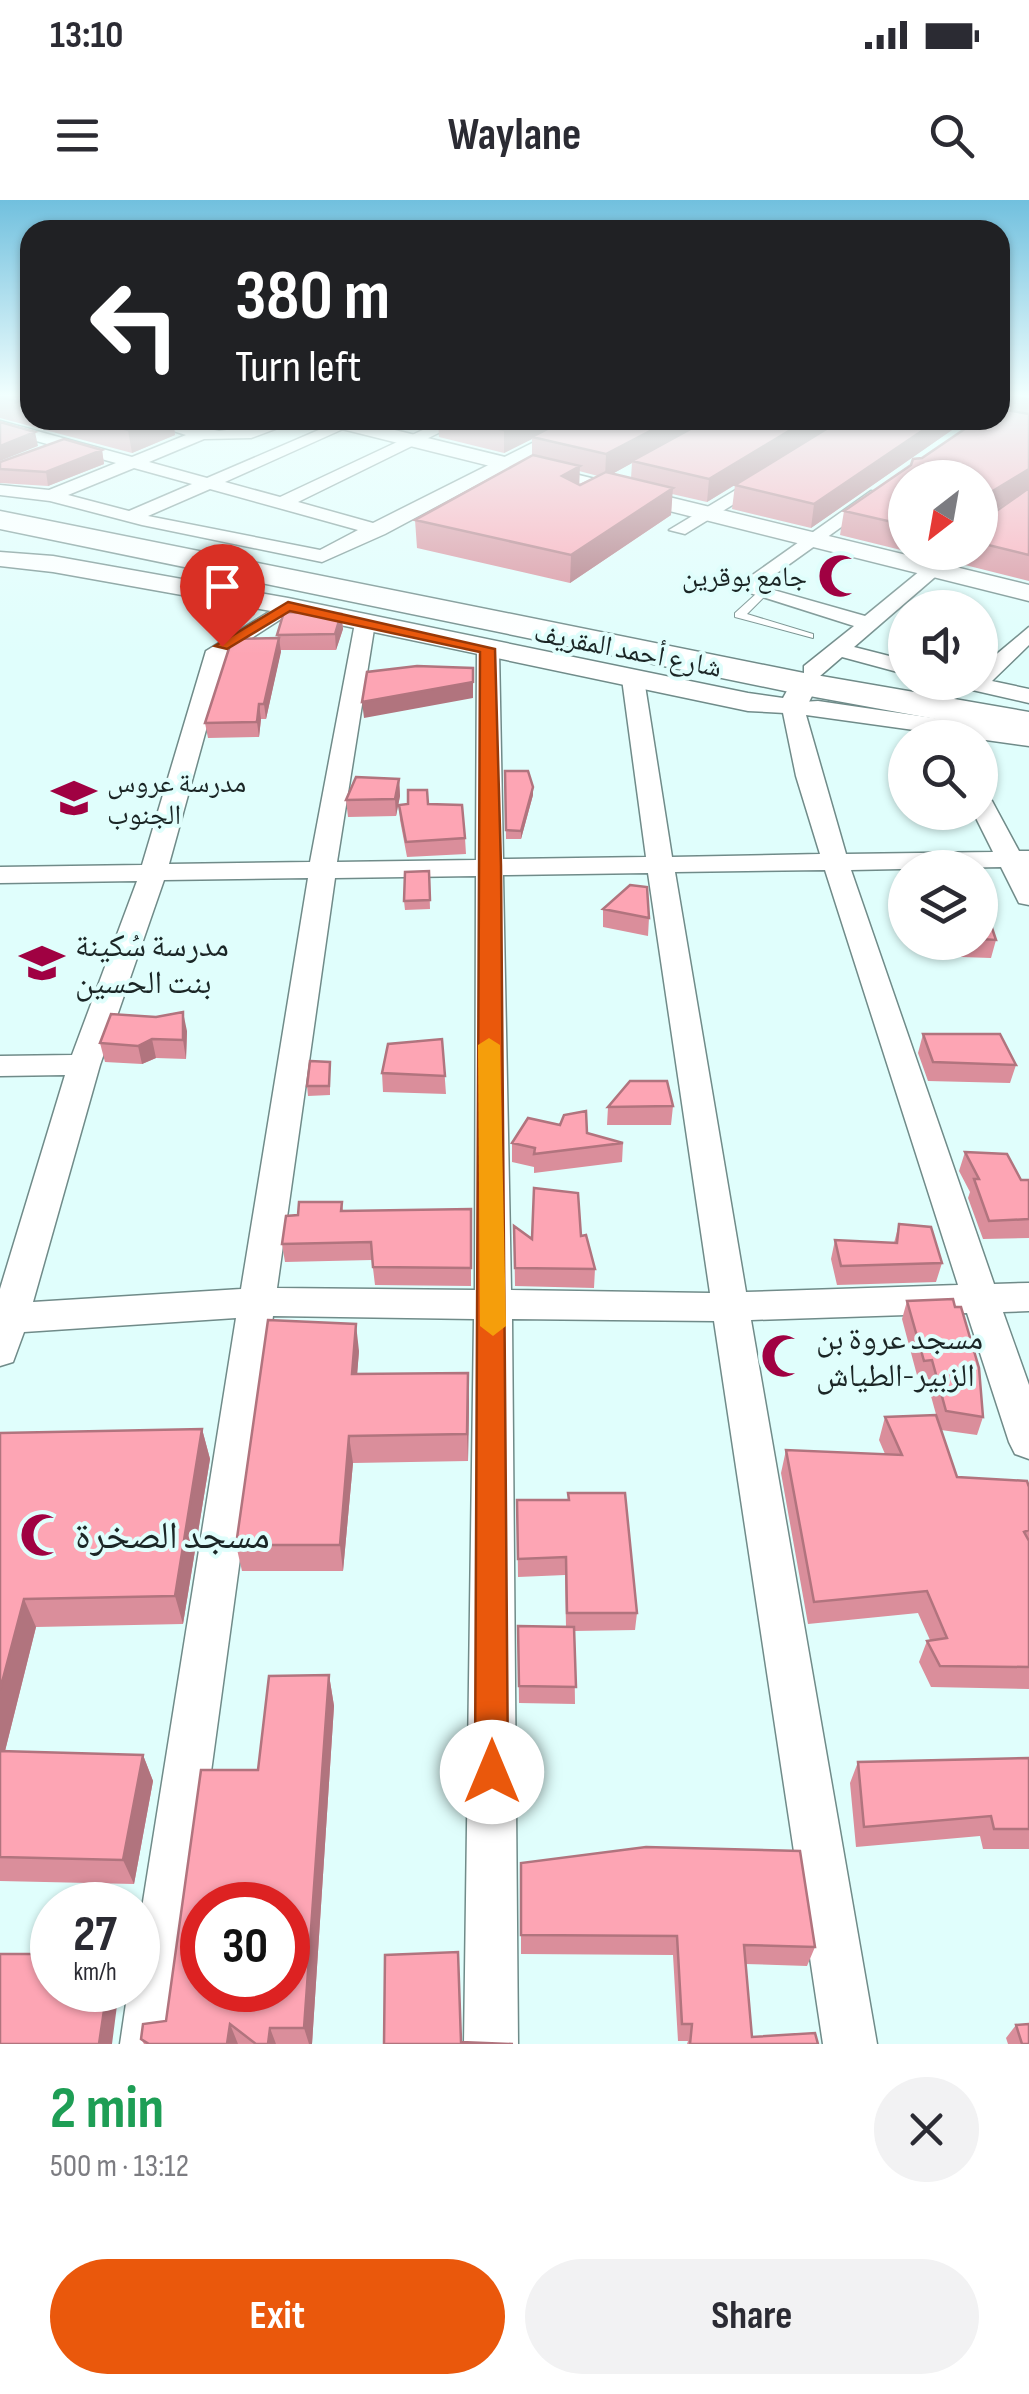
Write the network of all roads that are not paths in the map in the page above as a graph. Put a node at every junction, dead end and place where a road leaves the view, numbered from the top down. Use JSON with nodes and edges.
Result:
{"nodes":[{"id":1,"x":108,"y":481,"type":"edge"},
{"id":2,"x":204,"y":481,"type":"edge"},
{"id":3,"x":327,"y":481,"type":"edge"},
{"id":4,"x":473,"y":481,"type":"edge"},
{"id":5,"x":576,"y":481,"type":"edge"},
{"id":6,"x":618,"y":481,"type":"edge"},
{"id":7,"x":759,"y":481,"type":"edge"},
{"id":8,"x":208,"y":482,"type":"junction"},
{"id":9,"x":888,"y":487,"type":"edge"},
{"id":10,"x":605,"y":488,"type":"junction"},
{"id":11,"x":0,"y":490,"type":"edge"},
{"id":12,"x":0,"y":501,"type":"edge"},
{"id":13,"x":282,"y":503,"type":"junction"},
{"id":14,"x":574,"y":504,"type":"edge"},
{"id":15,"x":0,"y":510,"type":"edge"},
{"id":16,"x":706,"y":514,"type":"junction"},
{"id":17,"x":130,"y":517,"type":"junction"},
{"id":18,"x":56,"y":518,"type":"junction"},
{"id":19,"x":0,"y":520,"type":"edge"},
{"id":20,"x":0,"y":530,"type":"edge"},
{"id":21,"x":378,"y":530,"type":"junction"},
{"id":22,"x":678,"y":530,"type":"dead end"},
{"id":23,"x":810,"y":539,"type":"junction"},
{"id":24,"x":199,"y":557,"type":"junction"},
{"id":25,"x":888,"y":558,"type":"edge"},
{"id":26,"x":0,"y":560,"type":"edge"},
{"id":27,"x":934,"y":570,"type":"joint"},
{"id":28,"x":1029,"y":593,"type":"edge"},
{"id":29,"x":762,"y":595,"type":"junction"},
{"id":30,"x":288,"y":606,"type":"junction"},
{"id":31,"x":365,"y":623,"type":"junction"},
{"id":32,"x":867,"y":623,"type":"junction"},
{"id":33,"x":1029,"y":633,"type":"edge"},
{"id":34,"x":809,"y":636,"type":"dead end"},
{"id":35,"x":488,"y":649,"type":"junction"},
{"id":36,"x":998,"y":661,"type":"edge"},
{"id":37,"x":888,"y":669,"type":"edge"},
{"id":38,"x":811,"y":678,"type":"junction"},
{"id":39,"x":633,"y":679,"type":"junction"},
{"id":40,"x":998,"y":688,"type":"edge"},
{"id":41,"x":1029,"y":696,"type":"edge"},
{"id":42,"x":1029,"y":712,"type":"edge"},
{"id":43,"x":918,"y":720,"type":"edge"},
{"id":44,"x":1029,"y":724,"type":"edge"},
{"id":45,"x":998,"y":736,"type":"edge"},
{"id":46,"x":1029,"y":739,"type":"edge"},
{"id":47,"x":998,"y":828,"type":"edge"},
{"id":48,"x":1020,"y":860,"type":"edge"},
{"id":49,"x":661,"y":865,"type":"junction"},
{"id":50,"x":839,"y":865,"type":"junction"},
{"id":51,"x":492,"y":866,"type":"junction"},
{"id":52,"x":324,"y":867,"type":"junction"},
{"id":53,"x":153,"y":873,"type":"junction"},
{"id":54,"x":0,"y":875,"type":"edge"},
{"id":55,"x":1029,"y":897,"type":"edge"},
{"id":56,"x":84,"y":1065,"type":"junction"},
{"id":57,"x":0,"y":1066,"type":"edge"},
{"id":58,"x":977,"y":1298,"type":"junction"},
{"id":59,"x":1029,"y":1298,"type":"edge"},
{"id":60,"x":259,"y":1302,"type":"junction"},
{"id":61,"x":493,"y":1305,"type":"junction"},
{"id":62,"x":727,"y":1307,"type":"junction"},
{"id":63,"x":3,"y":1329,"type":"edge"},
{"id":64,"x":1029,"y":1442,"type":"edge"},
{"id":65,"x":147,"y":2044,"type":"edge"},
{"id":66,"x":490,"y":2044,"type":"edge"},
{"id":67,"x":850,"y":2044,"type":"edge"}],
"edges":[{"from":1,"to":18,"type":"street"},
{"from":2,"to":8,"type":"street"},
{"from":3,"to":13,"type":"street"},
{"from":4,"to":21,"type":"street"},
{"from":5,"to":10,"type":"street"},
{"from":6,"to":10,"type":"street"},
{"from":7,"to":16,"type":"street"},
{"from":8,"to":13,"type":"street"},
{"from":8,"to":17,"type":"street"},
{"from":9,"to":23,"type":"street"},
{"from":10,"to":14,"type":"street"},
{"from":10,"to":16,"type":"street"},
{"from":11,"to":18,"type":"street"},
{"from":12,"to":24,"type":"highway"},
{"from":13,"to":21,"type":"street"},
{"from":15,"to":18,"type":"highway"},
{"from":16,"to":22,"type":"street"},
{"from":16,"to":23,"type":"street"},
{"from":17,"to":18,"type":"street"},
{"from":17,"to":21,"type":"street"},
{"from":18,"to":19,"type":"highway"},
{"from":18,"to":24,"type":"highway","name":"شارع أحمد المقريف"},
{"from":20,"to":24,"type":"highway"},
{"from":23,"to":25,"type":"street"},
{"from":23,"to":29,"type":"street"},
{"from":24,"to":38,"type":"highway","name":"شارع أحمد المقريف"},
{"from":26,"to":30,"type":"street"},
{"from":27,"to":28,"type":"street"},
{"from":27,"to":32,"type":"street"},
{"from":29,"to":32,"type":"street"},
{"from":29,"to":34,"type":"lane"},
{"from":30,"to":31,"type":"street"},
{"from":30,"to":53,"type":"street"},
{"from":31,"to":35,"type":"street"},
{"from":31,"to":52,"type":"street"},
{"from":32,"to":38,"type":"street"},
{"from":33,"to":36,"type":"street"},
{"from":35,"to":39,"type":"street"},
{"from":35,"to":51,"type":"street"},
{"from":37,"to":38,"type":"street"},
{"from":38,"to":39,"type":"street"},
{"from":38,"to":42,"type":"highway","name":"شارع أحمد المقريف"},
{"from":38,"to":43,"type":"street"},
{"from":38,"to":44,"type":"highway","name":"شارع أحمد المقريف"},
{"from":38,"to":50,"type":"street"},
{"from":39,"to":49,"type":"street"},
{"from":40,"to":41,"type":"street"},
{"from":45,"to":46,"type":"street"},
{"from":47,"to":48,"type":"street"},
{"from":48,"to":50,"type":"street"},
{"from":48,"to":55,"type":"street"},
{"from":49,"to":50,"type":"street"},
{"from":49,"to":51,"type":"street"},
{"from":49,"to":62,"type":"street"},
{"from":50,"to":58,"type":"street"},
{"from":51,"to":52,"type":"street"},
{"from":51,"to":61,"type":"street"},
{"from":52,"to":53,"type":"street"},
{"from":52,"to":60,"type":"street"},
{"from":53,"to":54,"type":"street"},
{"from":53,"to":56,"type":"street"},
{"from":56,"to":57,"type":"street"},
{"from":56,"to":63,"type":"street"},
{"from":58,"to":59,"type":"street"},
{"from":58,"to":62,"type":"street"},
{"from":58,"to":64,"type":"street"},
{"from":60,"to":61,"type":"street"},
{"from":60,"to":63,"type":"street"},
{"from":60,"to":65,"type":"street"},
{"from":61,"to":62,"type":"street"},
{"from":61,"to":66,"type":"street"},
{"from":62,"to":67,"type":"street"}]}
